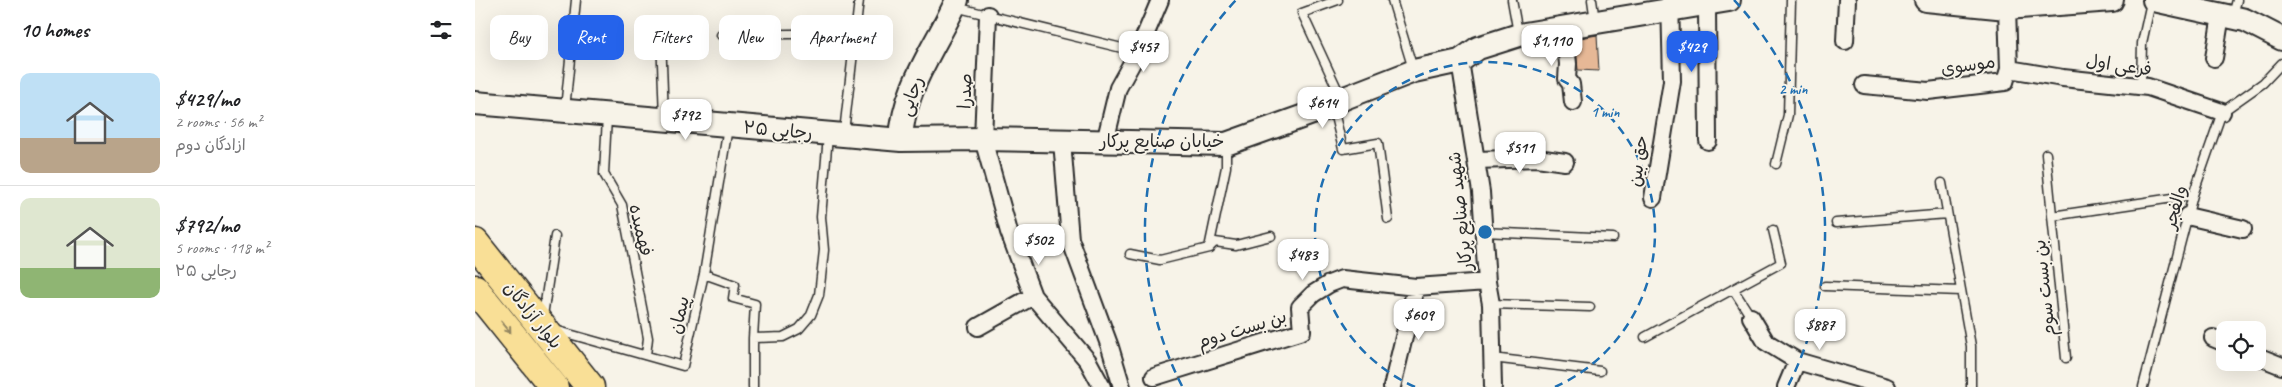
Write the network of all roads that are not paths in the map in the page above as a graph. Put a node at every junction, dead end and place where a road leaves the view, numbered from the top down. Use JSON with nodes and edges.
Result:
{"nodes":[{"id":1,"x":576,"y":0,"type":"edge"},
{"id":2,"x":859,"y":0,"type":"edge"},
{"id":3,"x":1160,"y":0,"type":"edge"},
{"id":4,"x":1338,"y":0,"type":"edge"},
{"id":5,"x":1391,"y":0,"type":"edge"},
{"id":6,"x":1512,"y":0,"type":"edge"},
{"id":7,"x":1592,"y":0,"type":"edge"},
{"id":8,"x":1791,"y":0,"type":"edge"},
{"id":9,"x":1847,"y":0,"type":"edge"},
{"id":10,"x":1932,"y":0,"type":"edge"},
{"id":11,"x":2112,"y":0,"type":"edge"},
{"id":12,"x":2153,"y":0,"type":"edge"},
{"id":13,"x":1718,"y":2,"type":"edge"},
{"id":14,"x":955,"y":3,"type":"edge"},
{"id":15,"x":1671,"y":5,"type":"edge"},
{"id":16,"x":2011,"y":5,"type":"edge"},
{"id":17,"x":2230,"y":11,"type":"edge"},
{"id":18,"x":858,"y":15,"type":"edge"},
{"id":19,"x":988,"y":15,"type":"junction"},
{"id":20,"x":1595,"y":22,"type":"junction"},
{"id":21,"x":1564,"y":28,"type":"junction"},
{"id":22,"x":1519,"y":35,"type":"junction"},
{"id":23,"x":2282,"y":39,"type":"edge"},
{"id":24,"x":1845,"y":41,"type":"dead end"},
{"id":25,"x":1138,"y":52,"type":"junction"},
{"id":26,"x":2213,"y":58,"type":"dead end"},
{"id":27,"x":662,"y":60,"type":"edge"},
{"id":28,"x":851,"y":60,"type":"edge"},
{"id":29,"x":1460,"y":61,"type":"junction"},
{"id":30,"x":2282,"y":63,"type":"edge"},
{"id":31,"x":2009,"y":69,"type":"junction"},
{"id":32,"x":1414,"y":71,"type":"junction"},
{"id":33,"x":1863,"y":86,"type":"dead end"},
{"id":34,"x":2141,"y":87,"type":"junction"},
{"id":35,"x":1573,"y":102,"type":"dead end"},
{"id":36,"x":475,"y":103,"type":"edge"},
{"id":37,"x":1337,"y":103,"type":"junction"},
{"id":38,"x":564,"y":111,"type":"junction"},
{"id":39,"x":2222,"y":112,"type":"junction"},
{"id":40,"x":607,"y":115,"type":"junction"},
{"id":41,"x":664,"y":120,"type":"junction"},
{"id":42,"x":728,"y":125,"type":"junction"},
{"id":43,"x":836,"y":135,"type":"junction"},
{"id":44,"x":983,"y":139,"type":"junction"},
{"id":45,"x":901,"y":140,"type":"junction"},
{"id":46,"x":1062,"y":141,"type":"junction"},
{"id":47,"x":1708,"y":141,"type":"dead end"},
{"id":48,"x":1105,"y":142,"type":"junction"},
{"id":49,"x":1226,"y":144,"type":"junction"},
{"id":50,"x":2046,"y":154,"type":"dead end"},
{"id":51,"x":1476,"y":160,"type":"junction"},
{"id":52,"x":1565,"y":162,"type":"dead end"},
{"id":53,"x":1776,"y":164,"type":"dead end"},
{"id":54,"x":1942,"y":183,"type":"dead end"},
{"id":55,"x":2193,"y":195,"type":"junction"},
{"id":56,"x":1653,"y":198,"type":"dead end"},
{"id":57,"x":1947,"y":214,"type":"junction"},
{"id":58,"x":2052,"y":216,"type":"junction"},
{"id":59,"x":2187,"y":216,"type":"junction"},
{"id":60,"x":1387,"y":219,"type":"dead end"},
{"id":61,"x":1836,"y":223,"type":"dead end"},
{"id":62,"x":2243,"y":229,"type":"dead end"},
{"id":63,"x":1773,"y":230,"type":"dead end"},
{"id":64,"x":1483,"y":232,"type":"junction"},
{"id":65,"x":555,"y":236,"type":"dead end"},
{"id":66,"x":1271,"y":236,"type":"dead end"},
{"id":67,"x":1613,"y":238,"type":"dead end"},
{"id":68,"x":475,"y":243,"type":"edge"},
{"id":69,"x":1209,"y":248,"type":"junction"},
{"id":70,"x":1130,"y":254,"type":"dead end"},
{"id":71,"x":704,"y":274,"type":"junction"},
{"id":72,"x":1487,"y":282,"type":"junction"},
{"id":73,"x":1825,"y":286,"type":"dead end"},
{"id":74,"x":1416,"y":287,"type":"junction"},
{"id":75,"x":475,"y":289,"type":"edge"},
{"id":76,"x":1733,"y":289,"type":"junction"},
{"id":77,"x":1961,"y":291,"type":"junction"},
{"id":78,"x":1033,"y":296,"type":"junction"},
{"id":79,"x":1491,"y":304,"type":"junction"},
{"id":80,"x":1590,"y":307,"type":"dead end"},
{"id":81,"x":1751,"y":317,"type":"joint"},
{"id":82,"x":542,"y":326,"type":"junction"},
{"id":83,"x":978,"y":326,"type":"dead end"},
{"id":84,"x":1645,"y":337,"type":"dead end"},
{"id":85,"x":753,"y":338,"type":"junction"},
{"id":86,"x":646,"y":355,"type":"junction"},
{"id":87,"x":1492,"y":358,"type":"junction"},
{"id":88,"x":2066,"y":358,"type":"dead end"},
{"id":89,"x":2266,"y":360,"type":"edge"},
{"id":90,"x":1797,"y":361,"type":"junction"},
{"id":91,"x":2282,"y":366,"type":"edge"},
{"id":92,"x":1600,"y":371,"type":"dead end"},
{"id":93,"x":1154,"y":377,"type":"dead end"},
{"id":94,"x":1864,"y":384,"type":"edge"},
{"id":95,"x":554,"y":387,"type":"edge"},
{"id":96,"x":591,"y":387,"type":"edge"},
{"id":97,"x":753,"y":387,"type":"edge"},
{"id":98,"x":1102,"y":387,"type":"edge"},
{"id":99,"x":1122,"y":387,"type":"edge"},
{"id":100,"x":1392,"y":387,"type":"edge"},
{"id":101,"x":1493,"y":387,"type":"edge"},
{"id":102,"x":1787,"y":387,"type":"edge"},
{"id":103,"x":1887,"y":387,"type":"edge"},
{"id":104,"x":1971,"y":387,"type":"edge"},
{"id":105,"x":2143,"y":387,"type":"edge"}],
"edges":[{"from":1,"to":38,"type":"lane"},
{"from":2,"to":18,"type":"lane"},
{"from":3,"to":25,"type":"street"},
{"from":4,"to":37,"type":"lane"},
{"from":5,"to":32,"type":"lane"},
{"from":6,"to":22,"type":"lane"},
{"from":7,"to":20,"type":"lane"},
{"from":8,"to":53,"type":"lane"},
{"from":9,"to":24,"type":"street"},
{"from":10,"to":16,"type":"street"},
{"from":11,"to":16,"type":"street"},
{"from":12,"to":17,"type":"street"},
{"from":12,"to":34,"type":"lane"},
{"from":13,"to":15,"type":"street","name":"خیابان صنایع پرکار"},
{"from":13,"to":47,"type":"street"},
{"from":14,"to":19,"type":"lane"},
{"from":14,"to":45,"type":"street","name":"رجایی"},
{"from":15,"to":20,"type":"street","name":"خیابان صنایع پرکار"},
{"from":15,"to":56,"type":"street","name":"حق بین"},
{"from":16,"to":31,"type":"street","name":"موسوی"},
{"from":17,"to":23,"type":"street"},
{"from":17,"to":26,"type":"street"},
{"from":19,"to":25,"type":"lane"},
{"from":19,"to":44,"type":"street","name":"صدرا"},
{"from":20,"to":21,"type":"street","name":"خیابان صنایع پرکار"},
{"from":21,"to":22,"type":"street","name":"خیابان صنایع پرکار"},
{"from":21,"to":35,"type":"street"},
{"from":22,"to":29,"type":"street","name":"خیابان صنایع پرکار"},
{"from":25,"to":48,"type":"street"},
{"from":27,"to":41,"type":"lane"},
{"from":28,"to":43,"type":"lane"},
{"from":29,"to":32,"type":"street","name":"خیابان صنایع پرکار"},
{"from":29,"to":51,"type":"street","name":"شهید صنایع پرکار"},
{"from":30,"to":39,"type":"lane"},
{"from":31,"to":33,"type":"street","name":"موسوی"},
{"from":31,"to":34,"type":"street","name":"فرعی اول"},
{"from":32,"to":37,"type":"street","name":"خیابان صنایع پرکار"},
{"from":34,"to":39,"type":"street","name":"فرعی اول"},
{"from":36,"to":38,"type":"street","name":"رجایی ۲۵"},
{"from":37,"to":49,"type":"street","name":"خیابان صنایع پرکار"},
{"from":37,"to":60,"type":"lane"},
{"from":38,"to":40,"type":"street","name":"رجایی ۲۵"},
{"from":39,"to":55,"type":"lane","name":"والفجر"},
{"from":40,"to":41,"type":"street","name":"رجایی ۲۵"},
{"from":40,"to":86,"type":"lane","name":"فهمیده"},
{"from":41,"to":42,"type":"street","name":"رجایی ۲۵"},
{"from":42,"to":43,"type":"street","name":"رجایی ۲۵"},
{"from":42,"to":71,"type":"lane","name":"پیمان"},
{"from":43,"to":45,"type":"street","name":"رجایی ۲۵"},
{"from":43,"to":85,"type":"lane"},
{"from":44,"to":45,"type":"street","name":"خیابان صنایع پرکار"},
{"from":44,"to":46,"type":"street","name":"خیابان صنایع پرکار"},
{"from":44,"to":78,"type":"street","name":"صدرا"},
{"from":46,"to":48,"type":"street","name":"خیابان صنایع پرکار"},
{"from":46,"to":99,"type":"street"},
{"from":48,"to":49,"type":"street","name":"خیابان صنایع پرکار"},
{"from":49,"to":69,"type":"lane"},
{"from":50,"to":58,"type":"lane","name":"بن بست سوم"},
{"from":51,"to":52,"type":"street"},
{"from":51,"to":64,"type":"street","name":"شهید صنایع پرکار"},
{"from":54,"to":57,"type":"lane"},
{"from":55,"to":58,"type":"lane","name":"بن بست سوم"},
{"from":55,"to":59,"type":"lane","name":"والفجر"},
{"from":57,"to":61,"type":"lane"},
{"from":57,"to":77,"type":"lane"},
{"from":58,"to":88,"type":"lane","name":"بن بست سوم"},
{"from":59,"to":62,"type":"street"},
{"from":59,"to":105,"type":"lane","name":"والفجر"},
{"from":63,"to":76,"type":"lane"},
{"from":64,"to":67,"type":"lane"},
{"from":64,"to":72,"type":"street","name":"شهید صنایع پرکار"},
{"from":65,"to":82,"type":"lane"},
{"from":66,"to":69,"type":"lane"},
{"from":68,"to":82,"type":"highway","name":"بلوار آزادگان"},
{"from":69,"to":70,"type":"lane"},
{"from":71,"to":85,"type":"lane"},
{"from":71,"to":86,"type":"lane","name":"پیمان"},
{"from":72,"to":74,"type":"street","name":"بن بست دوم"},
{"from":72,"to":79,"type":"street","name":"شهید صنایع پرکار"},
{"from":73,"to":77,"type":"lane"},
{"from":74,"to":93,"type":"street","name":"بن بست دوم"},
{"from":74,"to":100,"type":"street"},
{"from":75,"to":95,"type":"highway","name":"بلوار آزادگان","one_way":true},
{"from":76,"to":81,"type":"lane"},
{"from":76,"to":84,"type":"lane"},
{"from":77,"to":104,"type":"lane"},
{"from":78,"to":83,"type":"street"},
{"from":78,"to":98,"type":"street","name":"صدرا"},
{"from":79,"to":80,"type":"lane"},
{"from":79,"to":87,"type":"street","name":"شهید صنایع پرکار"},
{"from":81,"to":90,"type":"street"},
{"from":82,"to":86,"type":"lane","name":"پیمان"},
{"from":82,"to":96,"type":"highway","name":"بلوار آزادگان"},
{"from":85,"to":97,"type":"lane"},
{"from":87,"to":92,"type":"lane"},
{"from":87,"to":101,"type":"street","name":"شهید صنایع پرکار"},
{"from":89,"to":91,"type":"street"},
{"from":90,"to":94,"type":"street"},
{"from":90,"to":102,"type":"street"},
{"from":94,"to":103,"type":"street"}]}
